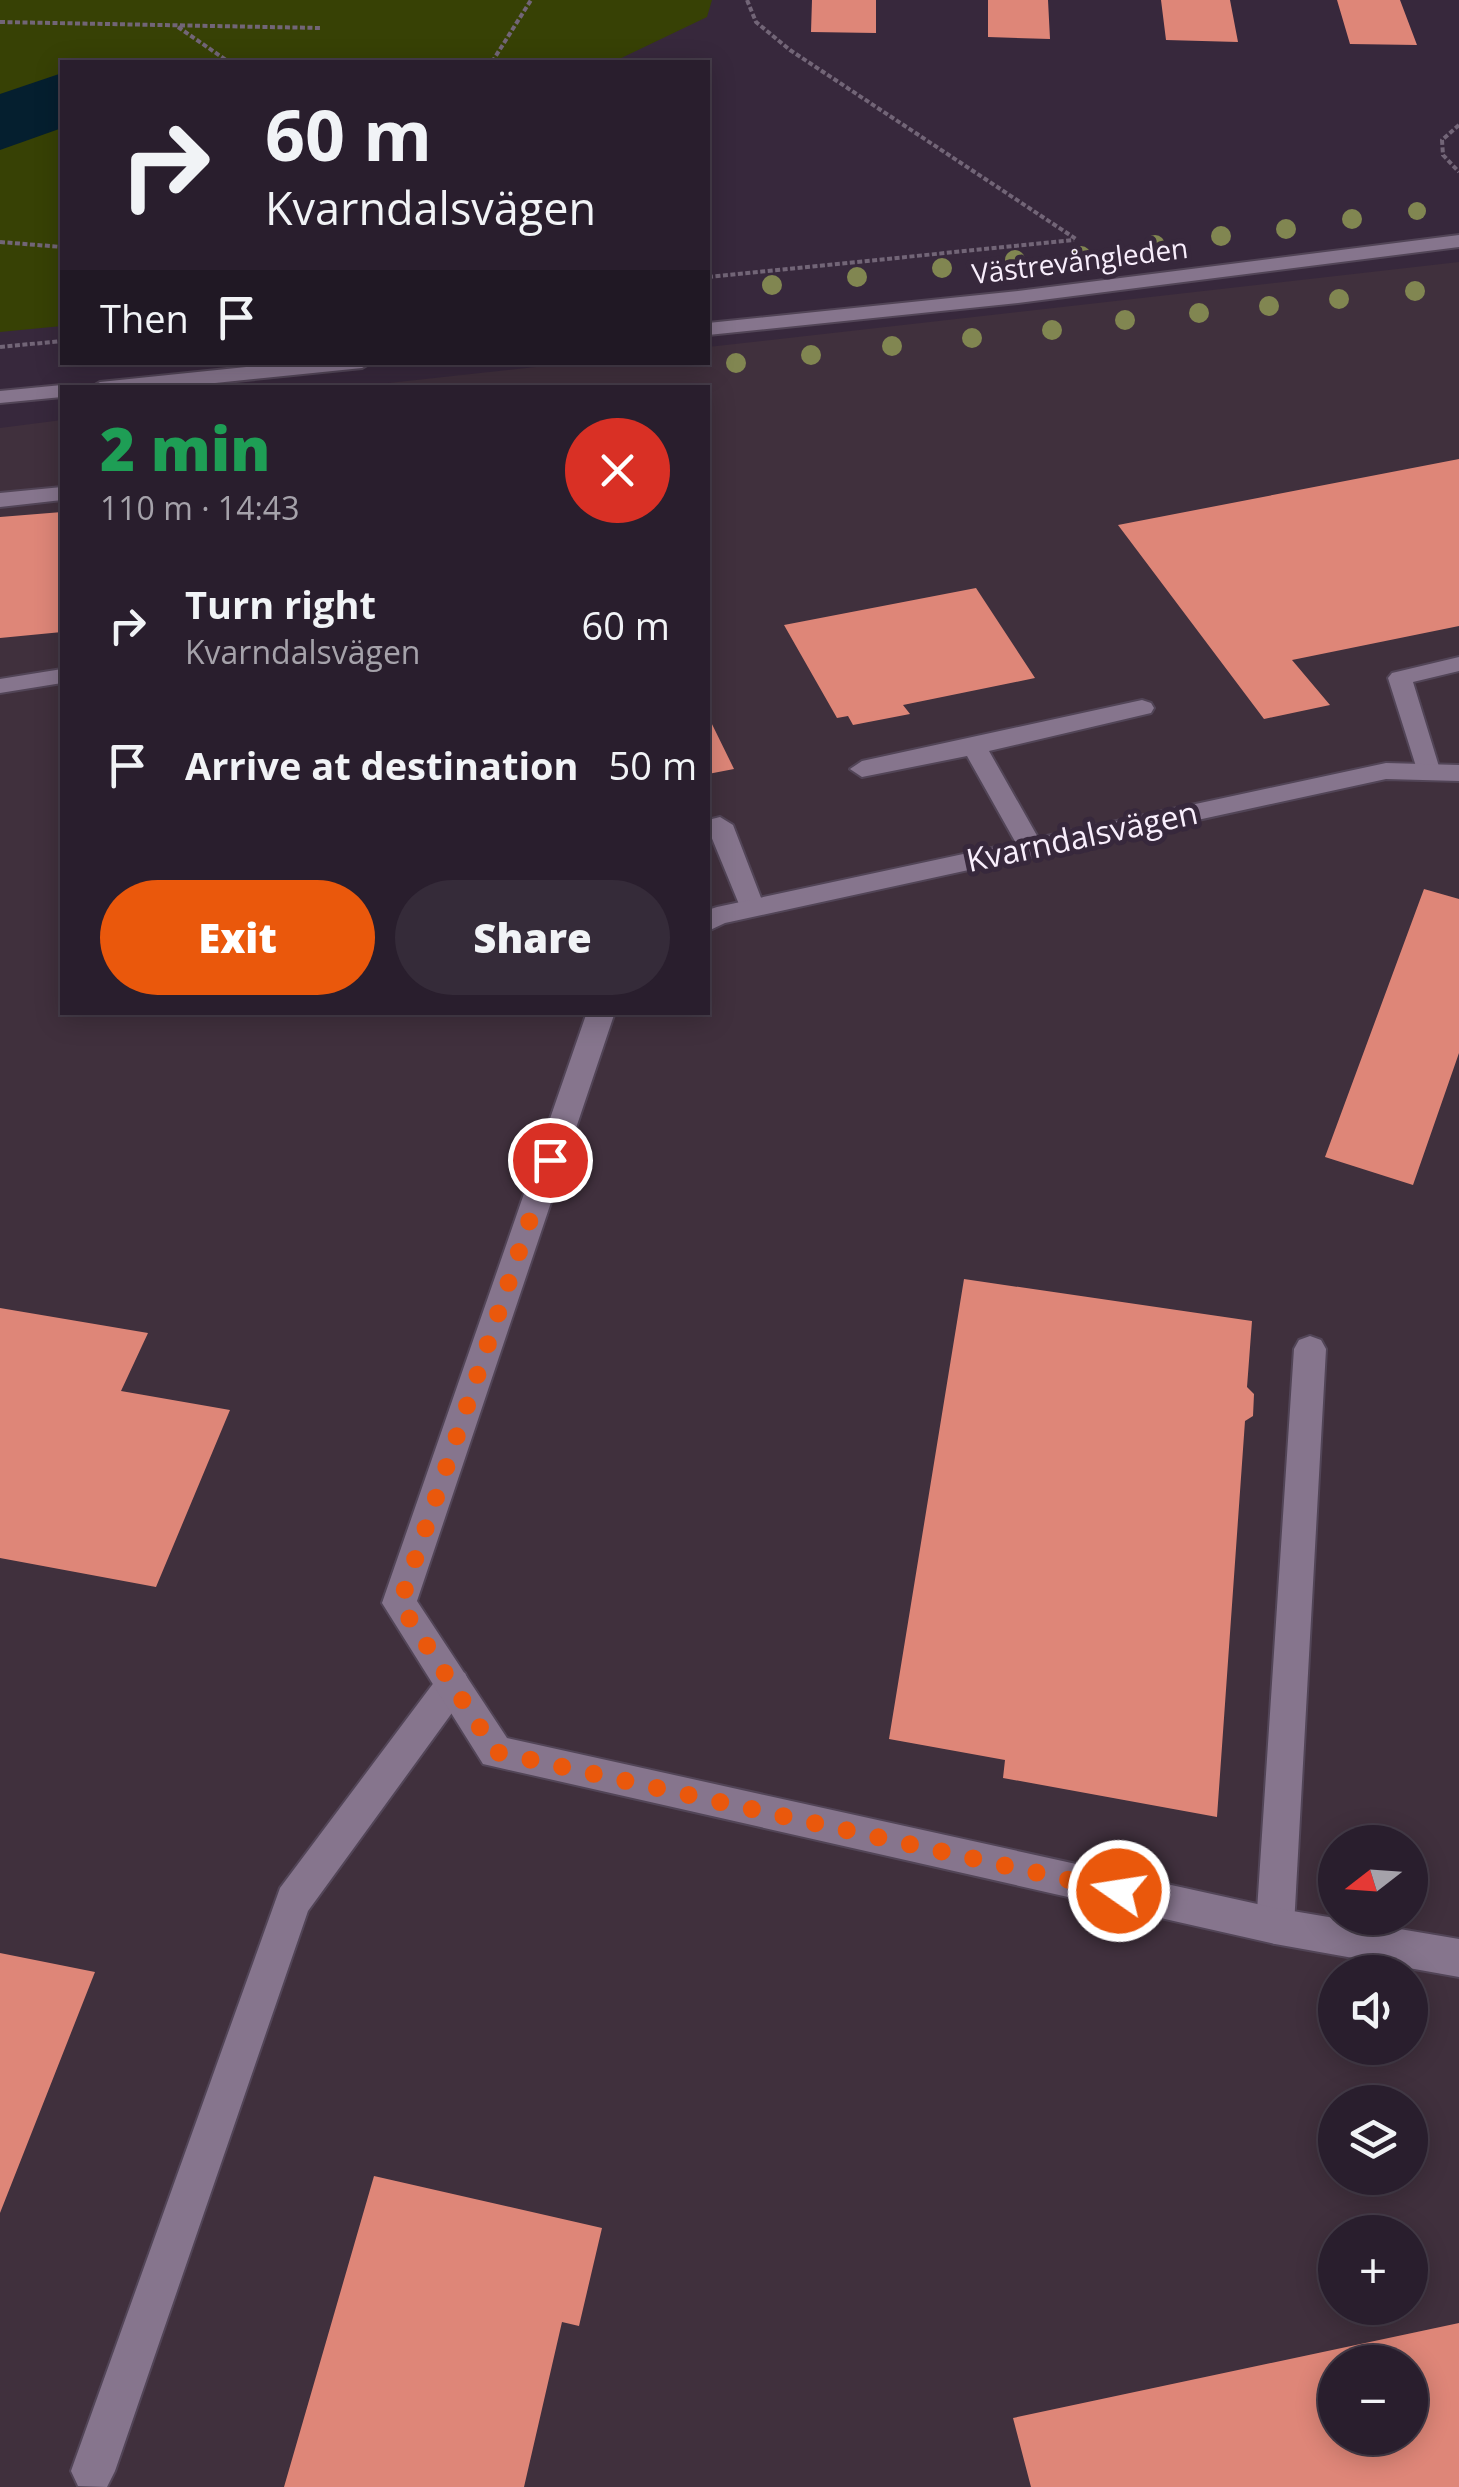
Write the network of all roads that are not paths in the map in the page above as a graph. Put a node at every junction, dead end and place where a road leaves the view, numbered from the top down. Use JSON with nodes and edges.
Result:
{"nodes":[{"id":1,"x":1459,"y":241,"type":"edge"},
{"id":2,"x":710,"y":328,"type":"edge"},
{"id":3,"x":332,"y":365,"type":"edge"},
{"id":4,"x":130,"y":385,"type":"edge"},
{"id":5,"x":60,"y":391,"type":"edge"},
{"id":6,"x":0,"y":397,"type":"edge"},
{"id":7,"x":60,"y":494,"type":"edge"},
{"id":8,"x":0,"y":500,"type":"edge"},
{"id":9,"x":1459,"y":664,"type":"edge"},
{"id":10,"x":60,"y":676,"type":"edge"},
{"id":11,"x":0,"y":686,"type":"edge"},
{"id":12,"x":1142,"y":708,"type":"dead end"},
{"id":13,"x":974,"y":746,"type":"junction"},
{"id":14,"x":862,"y":769,"type":"dead end"},
{"id":15,"x":1429,"y":772,"type":"junction"},
{"id":16,"x":1459,"y":773,"type":"edge"},
{"id":17,"x":710,"y":828,"type":"edge"},
{"id":18,"x":1031,"y":848,"type":"junction"},
{"id":19,"x":752,"y":908,"type":"junction"},
{"id":20,"x":710,"y":921,"type":"edge"},
{"id":21,"x":600,"y":1015,"type":"edge"},
{"id":22,"x":1310,"y":1349,"type":"dead end"},
{"id":23,"x":452,"y":1684,"type":"junction"},
{"id":24,"x":1275,"y":1926,"type":"junction"},
{"id":25,"x":1459,"y":1958,"type":"edge"},
{"id":26,"x":93,"y":2471,"type":"dead end"}],
"edges":[{"from":1,"to":2,"type":"street","name":"Västrevångleden"},
{"from":3,"to":4,"type":"street"},
{"from":5,"to":6,"type":"street"},
{"from":7,"to":8,"type":"street"},
{"from":9,"to":15,"type":"street"},
{"from":10,"to":11,"type":"street"},
{"from":12,"to":13,"type":"street"},
{"from":13,"to":14,"type":"street"},
{"from":13,"to":18,"type":"street"},
{"from":15,"to":16,"type":"street","name":"Kvarndalsvägen"},
{"from":15,"to":18,"type":"street","name":"Kvarndalsvägen"},
{"from":17,"to":19,"type":"street"},
{"from":18,"to":19,"type":"street","name":"Kvarndalsvägen"},
{"from":19,"to":20,"type":"street","name":"Kvarndalsvägen"},
{"from":21,"to":23,"type":"street"},
{"from":22,"to":24,"type":"street"},
{"from":23,"to":24,"type":"street"},
{"from":23,"to":26,"type":"street"},
{"from":24,"to":25,"type":"street"}]}
